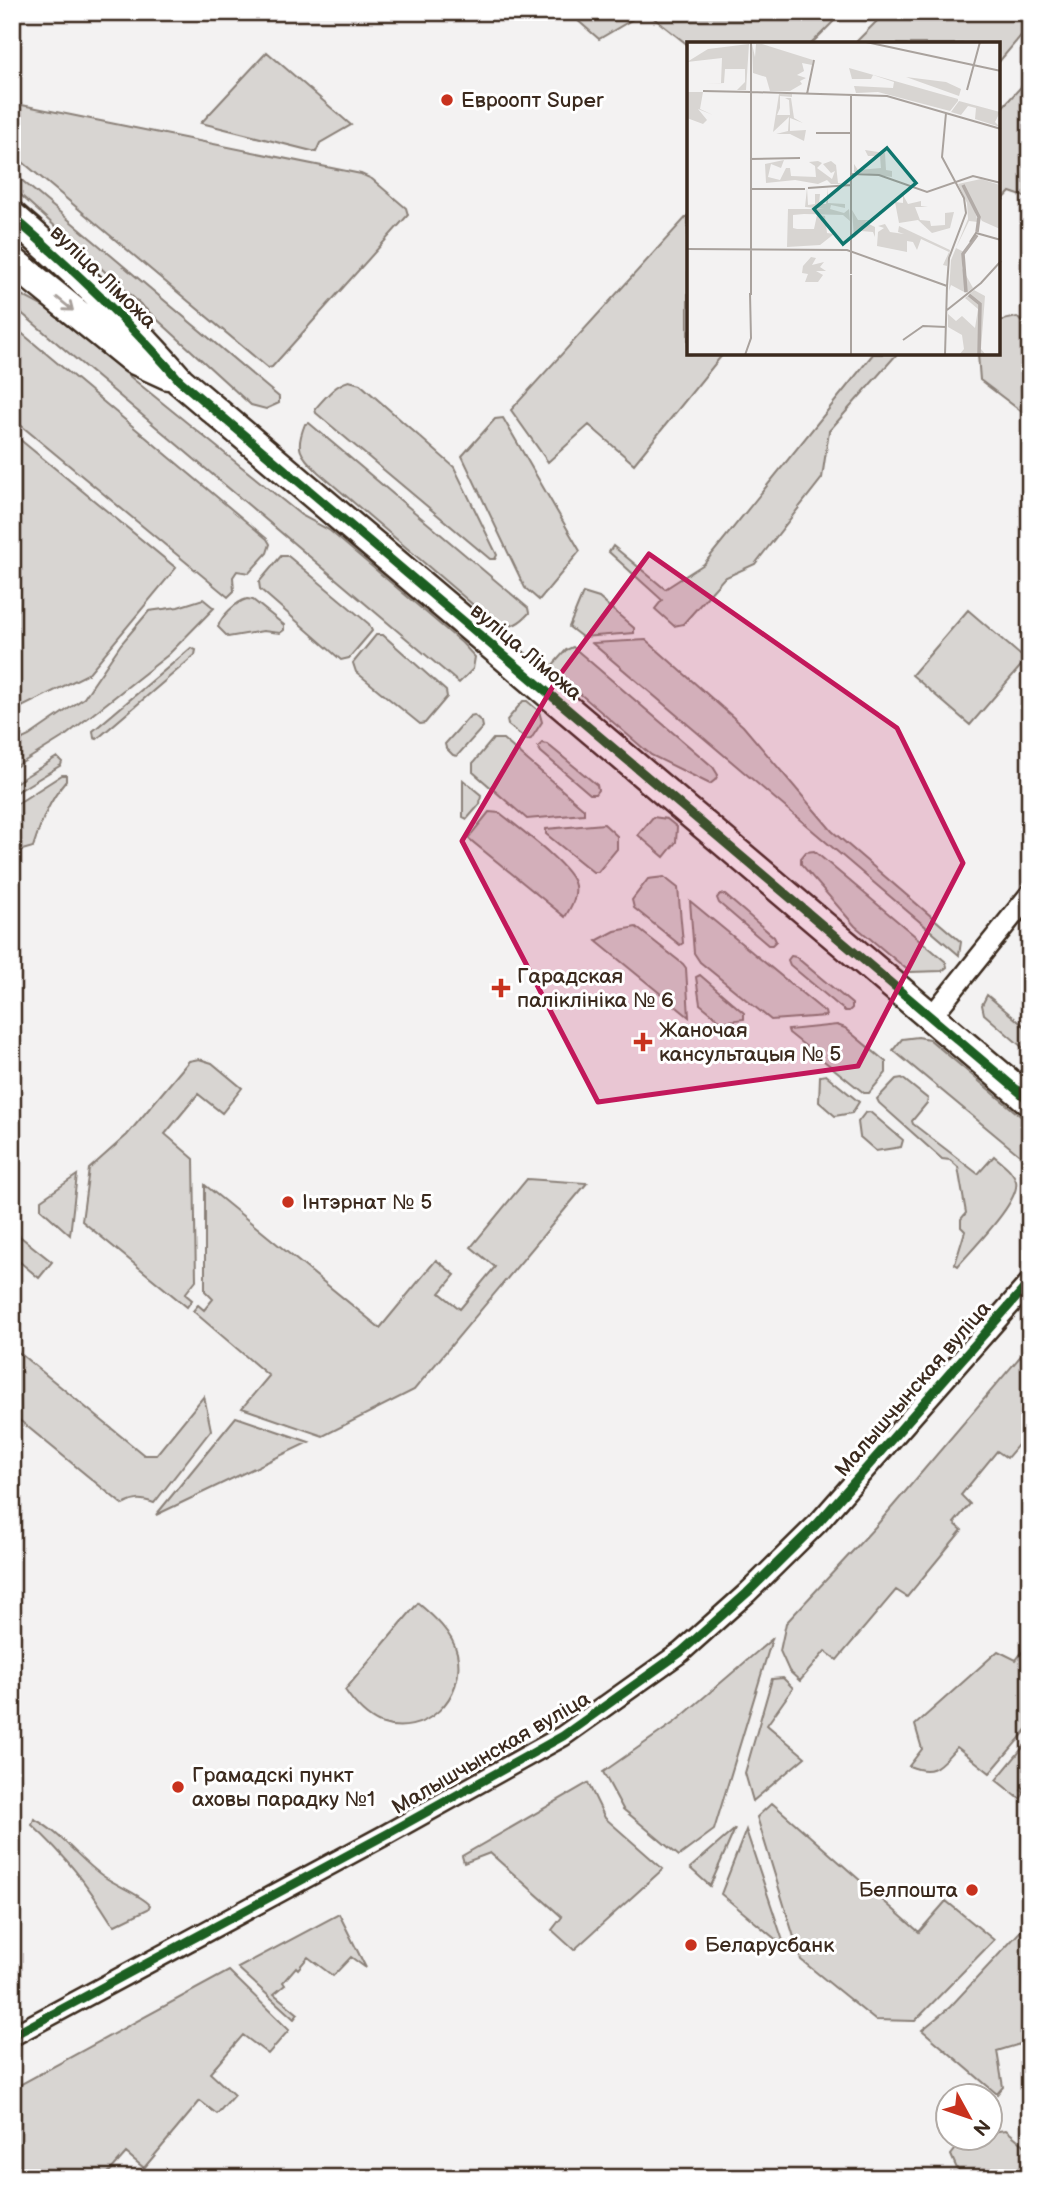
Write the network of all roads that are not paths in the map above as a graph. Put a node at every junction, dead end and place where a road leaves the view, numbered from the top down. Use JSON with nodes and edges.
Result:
{"nodes":[{"id":1,"x":12,"y":216,"type":"edge"},
{"id":2,"x":12,"y":261,"type":"edge"},
{"id":3,"x":180,"y":381,"type":"junction"},
{"id":4,"x":1030,"y":894,"type":"edge"},
{"id":5,"x":931,"y":1017,"type":"junction"},
{"id":6,"x":1030,"y":1101,"type":"edge"},
{"id":7,"x":1030,"y":1282,"type":"edge"},
{"id":8,"x":12,"y":2036,"type":"edge"}],
"edges":[{"from":1,"to":3,"type":"street","name":"вуліца Ліможа"},
{"from":2,"to":3,"type":"street","name":"вуліца Ліможа","one_way":true},
{"from":3,"to":5,"type":"street","name":"вуліца Ліможа"},
{"from":4,"to":5,"type":"street"},
{"from":5,"to":6,"type":"street","name":"вуліца Ліможа"},
{"from":7,"to":8,"type":"street","name":"Малышчынская вуліца"}]}
